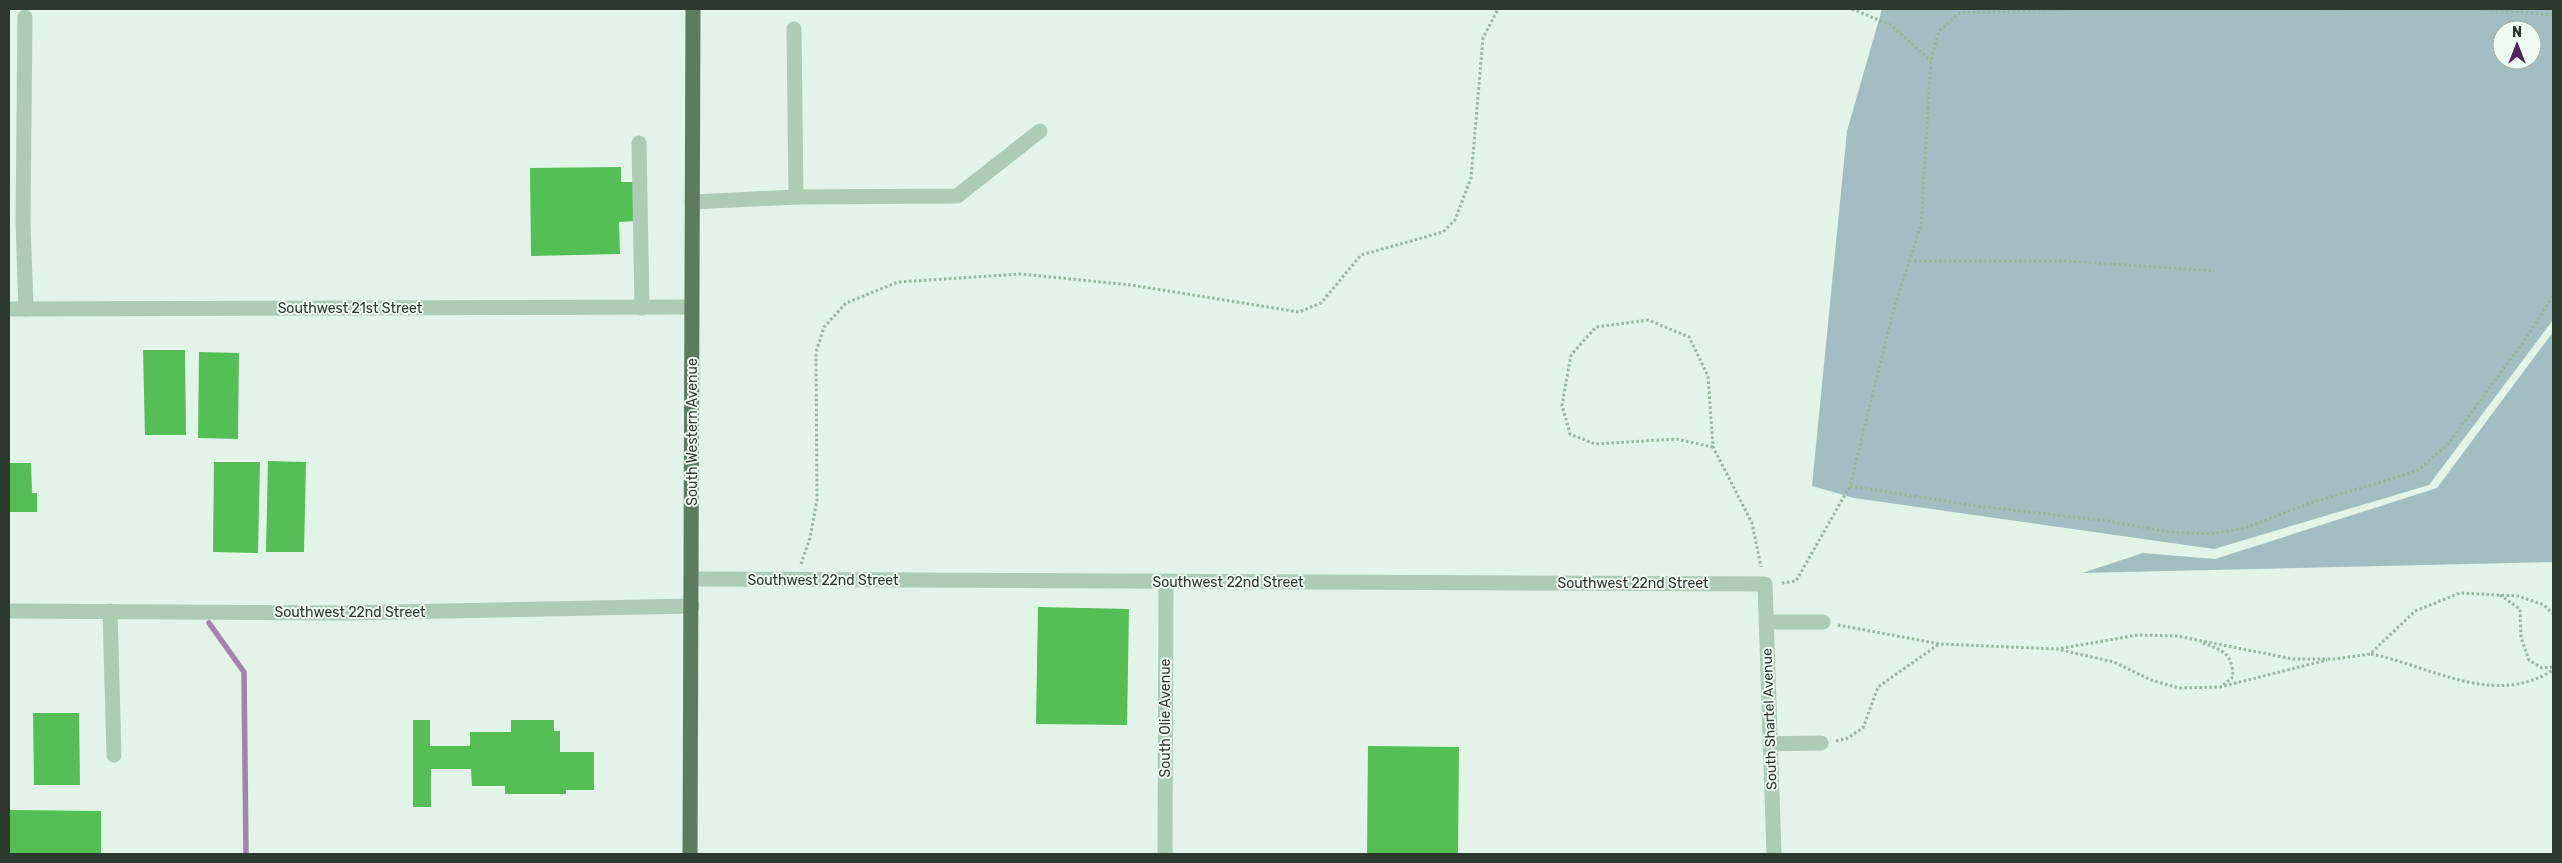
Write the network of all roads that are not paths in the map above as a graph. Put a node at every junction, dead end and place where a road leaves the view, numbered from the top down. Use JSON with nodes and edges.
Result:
{"nodes":[{"id":1,"x":692,"y":9,"type":"edge"},
{"id":2,"x":25,"y":17,"type":"dead end"},
{"id":3,"x":794,"y":29,"type":"dead end"},
{"id":4,"x":1040,"y":130,"type":"dead end"},
{"id":5,"x":639,"y":143,"type":"dead end"},
{"id":6,"x":796,"y":197,"type":"junction"},
{"id":7,"x":692,"y":202,"type":"junction"},
{"id":8,"x":692,"y":307,"type":"junction"},
{"id":9,"x":642,"y":308,"type":"junction"},
{"id":10,"x":9,"y":309,"type":"edge"},
{"id":11,"x":26,"y":309,"type":"junction"},
{"id":12,"x":692,"y":579,"type":"junction"},
{"id":13,"x":1166,"y":582,"type":"junction"},
{"id":14,"x":1765,"y":584,"type":"joint"},
{"id":15,"x":692,"y":606,"type":"junction"},
{"id":16,"x":9,"y":611,"type":"edge"},
{"id":17,"x":110,"y":611,"type":"junction"},
{"id":18,"x":1766,"y":622,"type":"junction"},
{"id":19,"x":1823,"y":622,"type":"road end"},
{"id":20,"x":1820,"y":743,"type":"road end"},
{"id":21,"x":1770,"y":744,"type":"junction"},
{"id":22,"x":114,"y":755,"type":"dead end"},
{"id":23,"x":690,"y":854,"type":"edge"},
{"id":24,"x":1164,"y":854,"type":"edge"},
{"id":25,"x":1774,"y":854,"type":"edge"}],
"edges":[{"from":1,"to":7,"type":"main road","name":"South Western Avenue"},
{"from":2,"to":11,"type":"street"},
{"from":3,"to":6,"type":"street"},
{"from":4,"to":6,"type":"street"},
{"from":5,"to":9,"type":"street"},
{"from":6,"to":7,"type":"street"},
{"from":7,"to":8,"type":"main road","name":"South Western Avenue"},
{"from":8,"to":9,"type":"street","name":"Southwest 21st Street"},
{"from":8,"to":12,"type":"main road","name":"South Western Avenue"},
{"from":9,"to":11,"type":"street","name":"Southwest 21st Street"},
{"from":10,"to":11,"type":"street","name":"Southwest 21st Street"},
{"from":12,"to":13,"type":"street","name":"Southwest 22nd Street"},
{"from":12,"to":15,"type":"main road","name":"South Western Avenue"},
{"from":13,"to":14,"type":"street","name":"Southwest 22nd Street"},
{"from":13,"to":24,"type":"street","name":"South Olie Avenue"},
{"from":14,"to":18,"type":"street","name":"South Shartel Avenue"},
{"from":15,"to":17,"type":"street","name":"Southwest 22nd Street"},
{"from":15,"to":23,"type":"main road","name":"South Western Avenue"},
{"from":16,"to":17,"type":"street","name":"Southwest 22nd Street"},
{"from":17,"to":22,"type":"street"},
{"from":18,"to":19,"type":"street"},
{"from":18,"to":21,"type":"street","name":"South Shartel Avenue"},
{"from":20,"to":21,"type":"street"},
{"from":21,"to":25,"type":"street","name":"South Shartel Avenue"}]}
